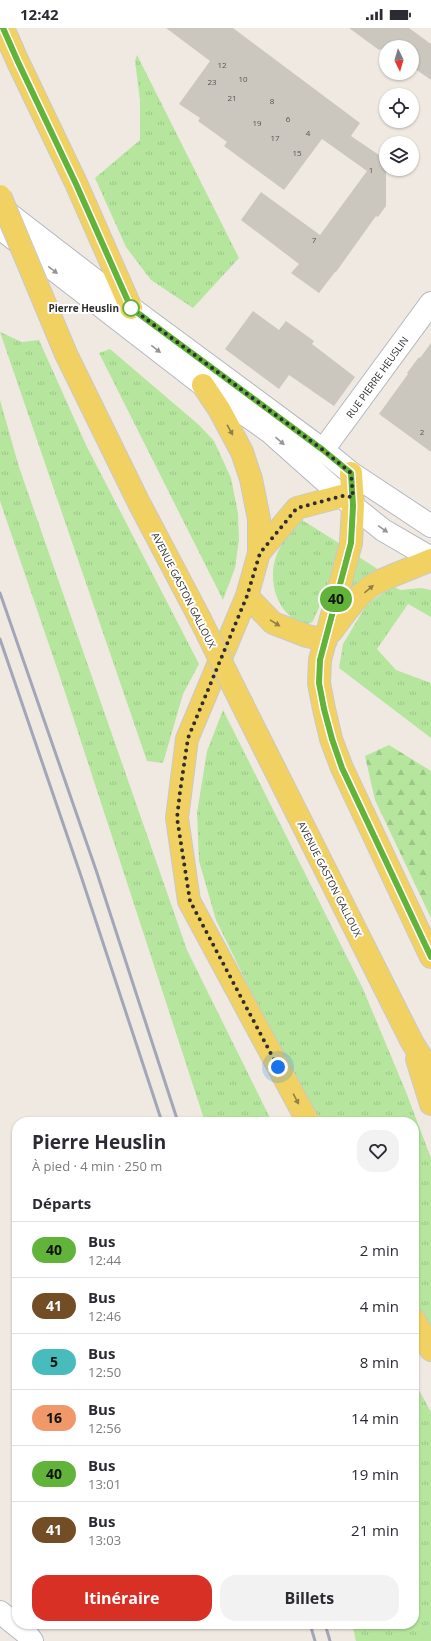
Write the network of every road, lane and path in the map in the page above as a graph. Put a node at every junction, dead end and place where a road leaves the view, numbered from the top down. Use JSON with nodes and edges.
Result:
{"nodes":[{"id":1,"x":3,"y":28,"type":"edge"},
{"id":2,"x":0,"y":196,"type":"edge"},
{"id":3,"x":0,"y":207,"type":"edge"},
{"id":4,"x":0,"y":228,"type":"edge"},
{"id":5,"x":431,"y":303,"type":"edge"},
{"id":6,"x":131,"y":308,"type":"junction"},
{"id":7,"x":203,"y":385,"type":"junction"},
{"id":8,"x":323,"y":450,"type":"junction"},
{"id":9,"x":351,"y":473,"type":"junction"},
{"id":10,"x":350,"y":500,"type":"junction"},
{"id":11,"x":431,"y":526,"type":"edge"},
{"id":12,"x":431,"y":539,"type":"edge"},
{"id":13,"x":260,"y":553,"type":"junction"},
{"id":14,"x":431,"y":559,"type":"edge"},
{"id":15,"x":247,"y":596,"type":"junction"},
{"id":16,"x":326,"y":640,"type":"junction"},
{"id":17,"x":431,"y":957,"type":"edge"},
{"id":18,"x":412,"y":1042,"type":"junction"},
{"id":19,"x":431,"y":1072,"type":"edge"},
{"id":20,"x":431,"y":1104,"type":"edge"},
{"id":21,"x":305,"y":1117,"type":"edge"},
{"id":22,"x":419,"y":1327,"type":"edge"},
{"id":23,"x":431,"y":1350,"type":"edge"},
{"id":24,"x":0,"y":1612,"type":"edge"},
{"id":25,"x":12,"y":1622,"type":"edge"},
{"id":26,"x":21,"y":1629,"type":"edge"},
{"id":27,"x":32,"y":1641,"type":"edge"}],
"edges":[{"from":1,"to":6,"type":"main road"},
{"from":2,"to":18,"type":"main road","name":"AVENUE GASTON GALLOUX","bridge":true},
{"from":3,"to":6,"type":"main road"},
{"from":4,"to":7,"type":"main road","one_way":true},
{"from":5,"to":8,"type":"main road","name":"RUE PIERRE HEUSLIN"},
{"from":6,"to":8,"type":"main road"},
{"from":7,"to":10,"type":"main road","one_way":true},
{"from":7,"to":13,"type":"main road","one_way":true},
{"from":8,"to":9,"type":"main road"},
{"from":9,"to":10,"type":"main road"},
{"from":9,"to":11,"type":"main road"},
{"from":10,"to":12,"type":"main road"},
{"from":10,"to":13,"type":"main road"},
{"from":10,"to":14,"type":"main road","one_way":true},
{"from":10,"to":16,"type":"main road"},
{"from":13,"to":15,"type":"main road"},
{"from":16,"to":14,"type":"main road","one_way":true},
{"from":15,"to":16,"type":"main road","one_way":true},
{"from":15,"to":21,"type":"main road","one_way":true},
{"from":16,"to":17,"type":"main road"},
{"from":18,"to":19,"type":"main road","name":"AVENUE GASTON GALLOUX"},
{"from":18,"to":20,"type":"main road","name":"AVENUE GASTON GALLOUX"},
{"from":22,"to":23,"type":"main road"},
{"from":24,"to":25,"type":"main road"},
{"from":26,"to":27,"type":"main road"}]}
